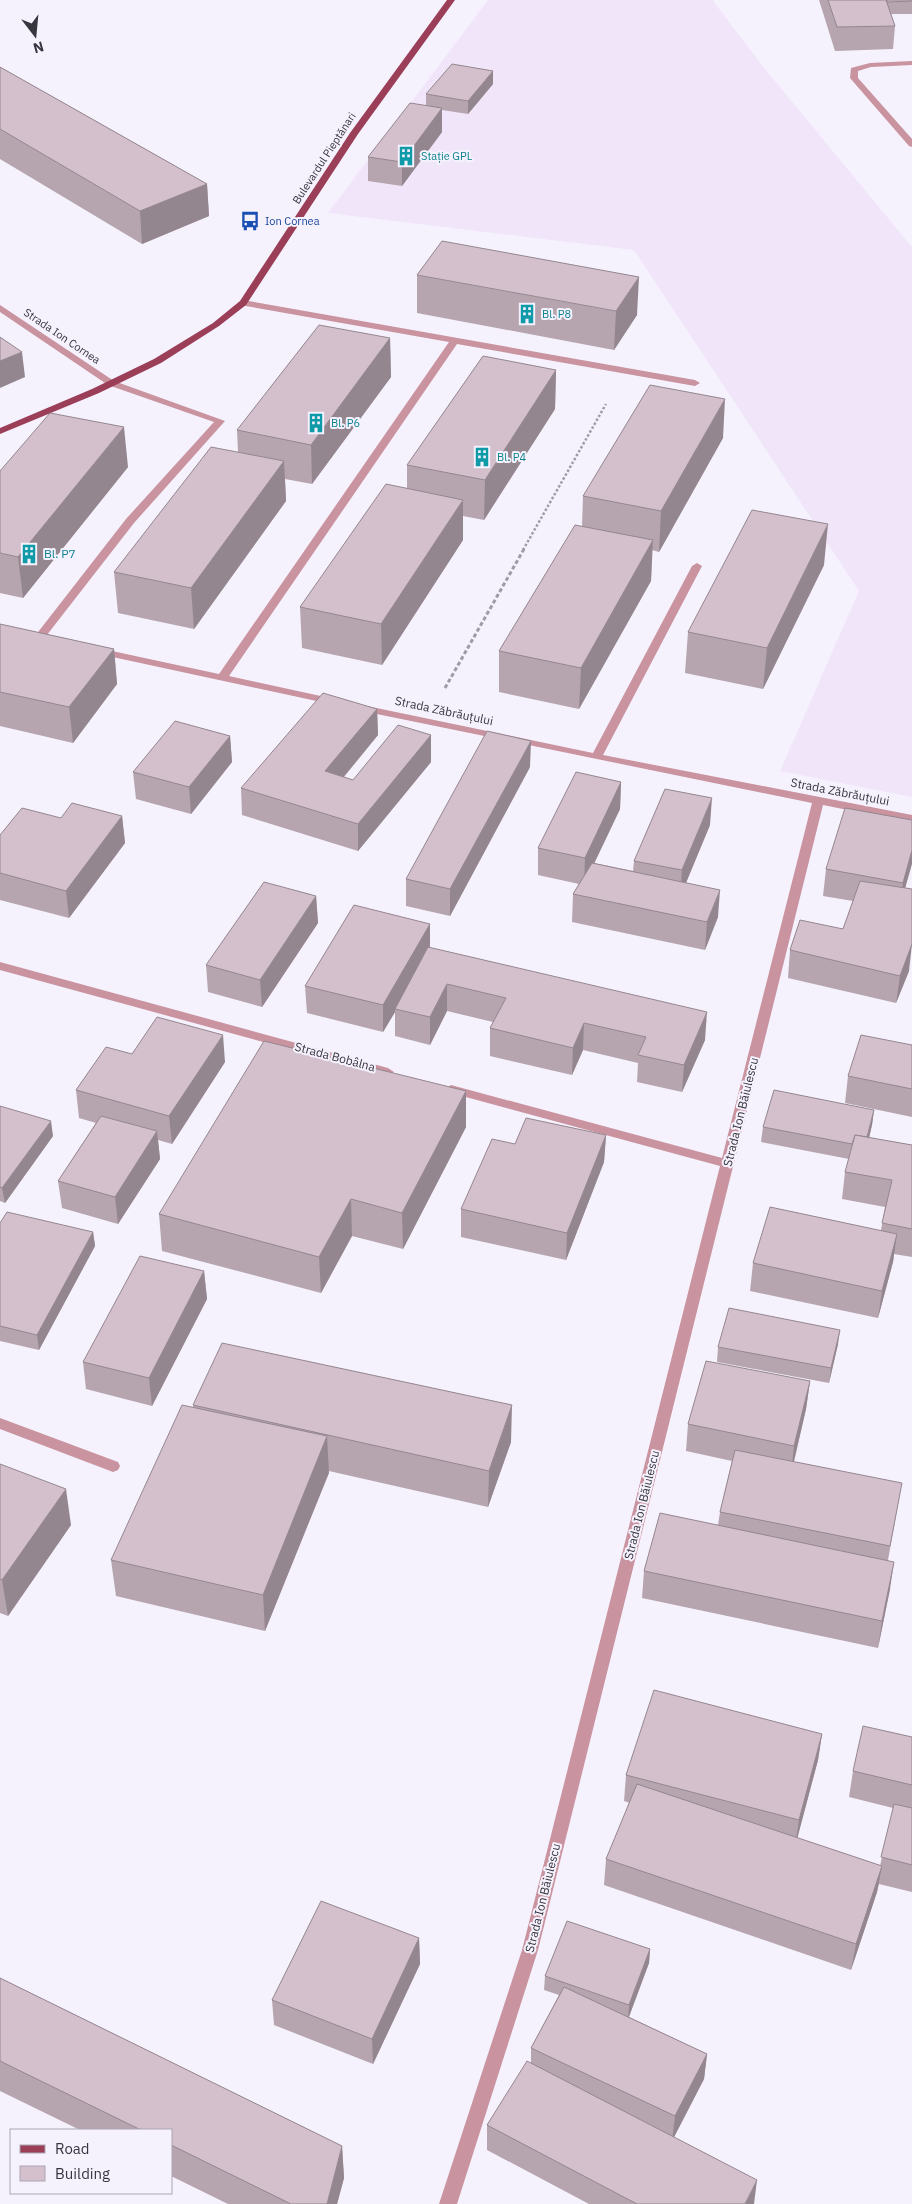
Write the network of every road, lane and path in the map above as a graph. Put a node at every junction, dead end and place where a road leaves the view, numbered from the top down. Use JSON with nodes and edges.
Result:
{"nodes":[{"id":1,"x":451,"y":0,"type":"edge"},
{"id":2,"x":912,"y":63,"type":"edge"},
{"id":3,"x":912,"y":144,"type":"edge"},
{"id":4,"x":243,"y":303,"type":"junction"},
{"id":5,"x":0,"y":308,"type":"edge"},
{"id":6,"x":454,"y":341,"type":"junction"},
{"id":7,"x":625,"y":370,"type":"junction"},
{"id":8,"x":111,"y":383,"type":"junction"},
{"id":9,"x":696,"y":383,"type":"dead end"},
{"id":10,"x":0,"y":431,"type":"edge"},
{"id":11,"x":697,"y":566,"type":"dead end"},
{"id":12,"x":39,"y":638,"type":"edge"},
{"id":13,"x":87,"y":648,"type":"edge"},
{"id":14,"x":222,"y":678,"type":"junction"},
{"id":15,"x":426,"y":722,"type":"junction"},
{"id":16,"x":596,"y":758,"type":"junction"},
{"id":17,"x":818,"y":801,"type":"junction"},
{"id":18,"x":912,"y":819,"type":"edge"},
{"id":19,"x":0,"y":966,"type":"edge"},
{"id":20,"x":405,"y":1076,"type":"edge"},
{"id":21,"x":443,"y":1087,"type":"edge"},
{"id":22,"x":728,"y":1164,"type":"junction"},
{"id":23,"x":0,"y":1423,"type":"edge"},
{"id":24,"x":113,"y":1466,"type":"dead end"},
{"id":25,"x":448,"y":2204,"type":"edge"}],
"edges":[{"from":1,"to":4,"type":"main road","name":"Bulevardul Pieptănari"},
{"from":2,"to":3,"type":"street"},
{"from":4,"to":6,"type":"street"},
{"from":4,"to":8,"type":"main road","name":"Bulevardul Pieptănari"},
{"from":5,"to":8,"type":"street","name":"Strada Ion Cornea"},
{"from":6,"to":7,"type":"street"},
{"from":6,"to":14,"type":"street"},
{"from":7,"to":9,"type":"street"},
{"from":7,"to":15,"type":"path"},
{"from":8,"to":10,"type":"main road","name":"Bulevardul Pieptănari"},
{"from":8,"to":12,"type":"street","name":"Strada Ion Cornea"},
{"from":11,"to":16,"type":"street"},
{"from":13,"to":14,"type":"street","name":"Strada Zăbrăuțului"},
{"from":14,"to":15,"type":"street","name":"Strada Zăbrăuțului"},
{"from":15,"to":16,"type":"street","name":"Strada Zăbrăuțului"},
{"from":16,"to":17,"type":"street","name":"Strada Zăbrăuțului"},
{"from":17,"to":18,"type":"street","name":"Strada Zăbrăuțului"},
{"from":17,"to":22,"type":"street","name":"Strada Ion Băiulescu"},
{"from":19,"to":20,"type":"street","name":"Strada Bobâlna"},
{"from":21,"to":22,"type":"street"},
{"from":22,"to":25,"type":"street","name":"Strada Ion Băiulescu"},
{"from":23,"to":24,"type":"street"}]}
